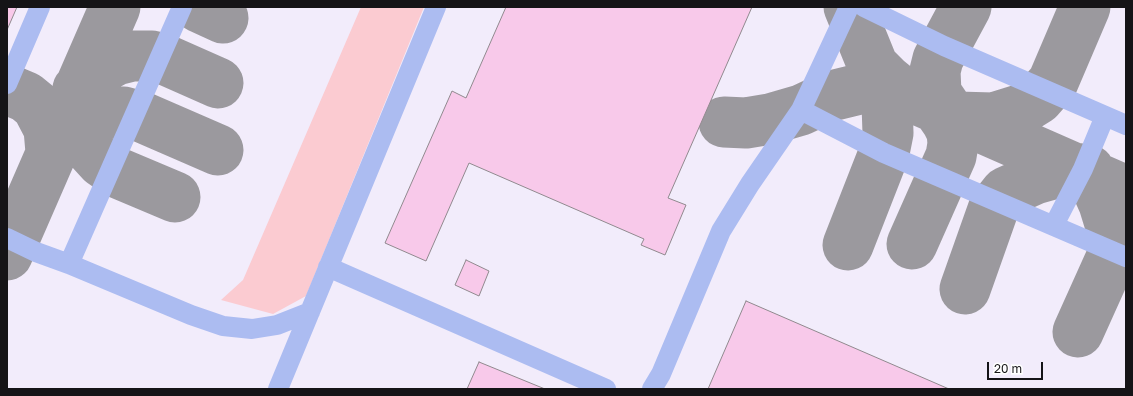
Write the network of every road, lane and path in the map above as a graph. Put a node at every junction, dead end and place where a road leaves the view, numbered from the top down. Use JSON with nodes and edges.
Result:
{"nodes":[{"id":1,"x":40,"y":7,"type":"edge"},
{"id":2,"x":182,"y":7,"type":"edge"},
{"id":3,"x":436,"y":7,"type":"edge"},
{"id":4,"x":849,"y":7,"type":"edge"},
{"id":5,"x":864,"y":7,"type":"edge"},
{"id":6,"x":7,"y":84,"type":"edge"},
{"id":7,"x":801,"y":110,"type":"junction"},
{"id":8,"x":1105,"y":116,"type":"junction"},
{"id":9,"x":1126,"y":125,"type":"edge"},
{"id":10,"x":1054,"y":225,"type":"junction"},
{"id":11,"x":7,"y":238,"type":"edge"},
{"id":12,"x":1126,"y":257,"type":"edge"},
{"id":13,"x":69,"y":264,"type":"junction"},
{"id":14,"x":328,"y":267,"type":"junction"},
{"id":15,"x":310,"y":312,"type":"junction"},
{"id":16,"x":278,"y":389,"type":"edge"},
{"id":17,"x":606,"y":389,"type":"edge"},
{"id":18,"x":652,"y":389,"type":"edge"}],
"edges":[{"from":1,"to":6,"type":"lane"},
{"from":2,"to":13,"type":"lane"},
{"from":3,"to":14,"type":"lane"},
{"from":4,"to":7,"type":"lane"},
{"from":5,"to":8,"type":"lane"},
{"from":7,"to":10,"type":"lane"},
{"from":7,"to":18,"type":"lane"},
{"from":8,"to":9,"type":"lane"},
{"from":8,"to":10,"type":"lane"},
{"from":10,"to":12,"type":"lane"},
{"from":11,"to":13,"type":"lane"},
{"from":13,"to":15,"type":"lane"},
{"from":14,"to":15,"type":"lane"},
{"from":14,"to":17,"type":"lane"},
{"from":15,"to":16,"type":"lane"}]}
